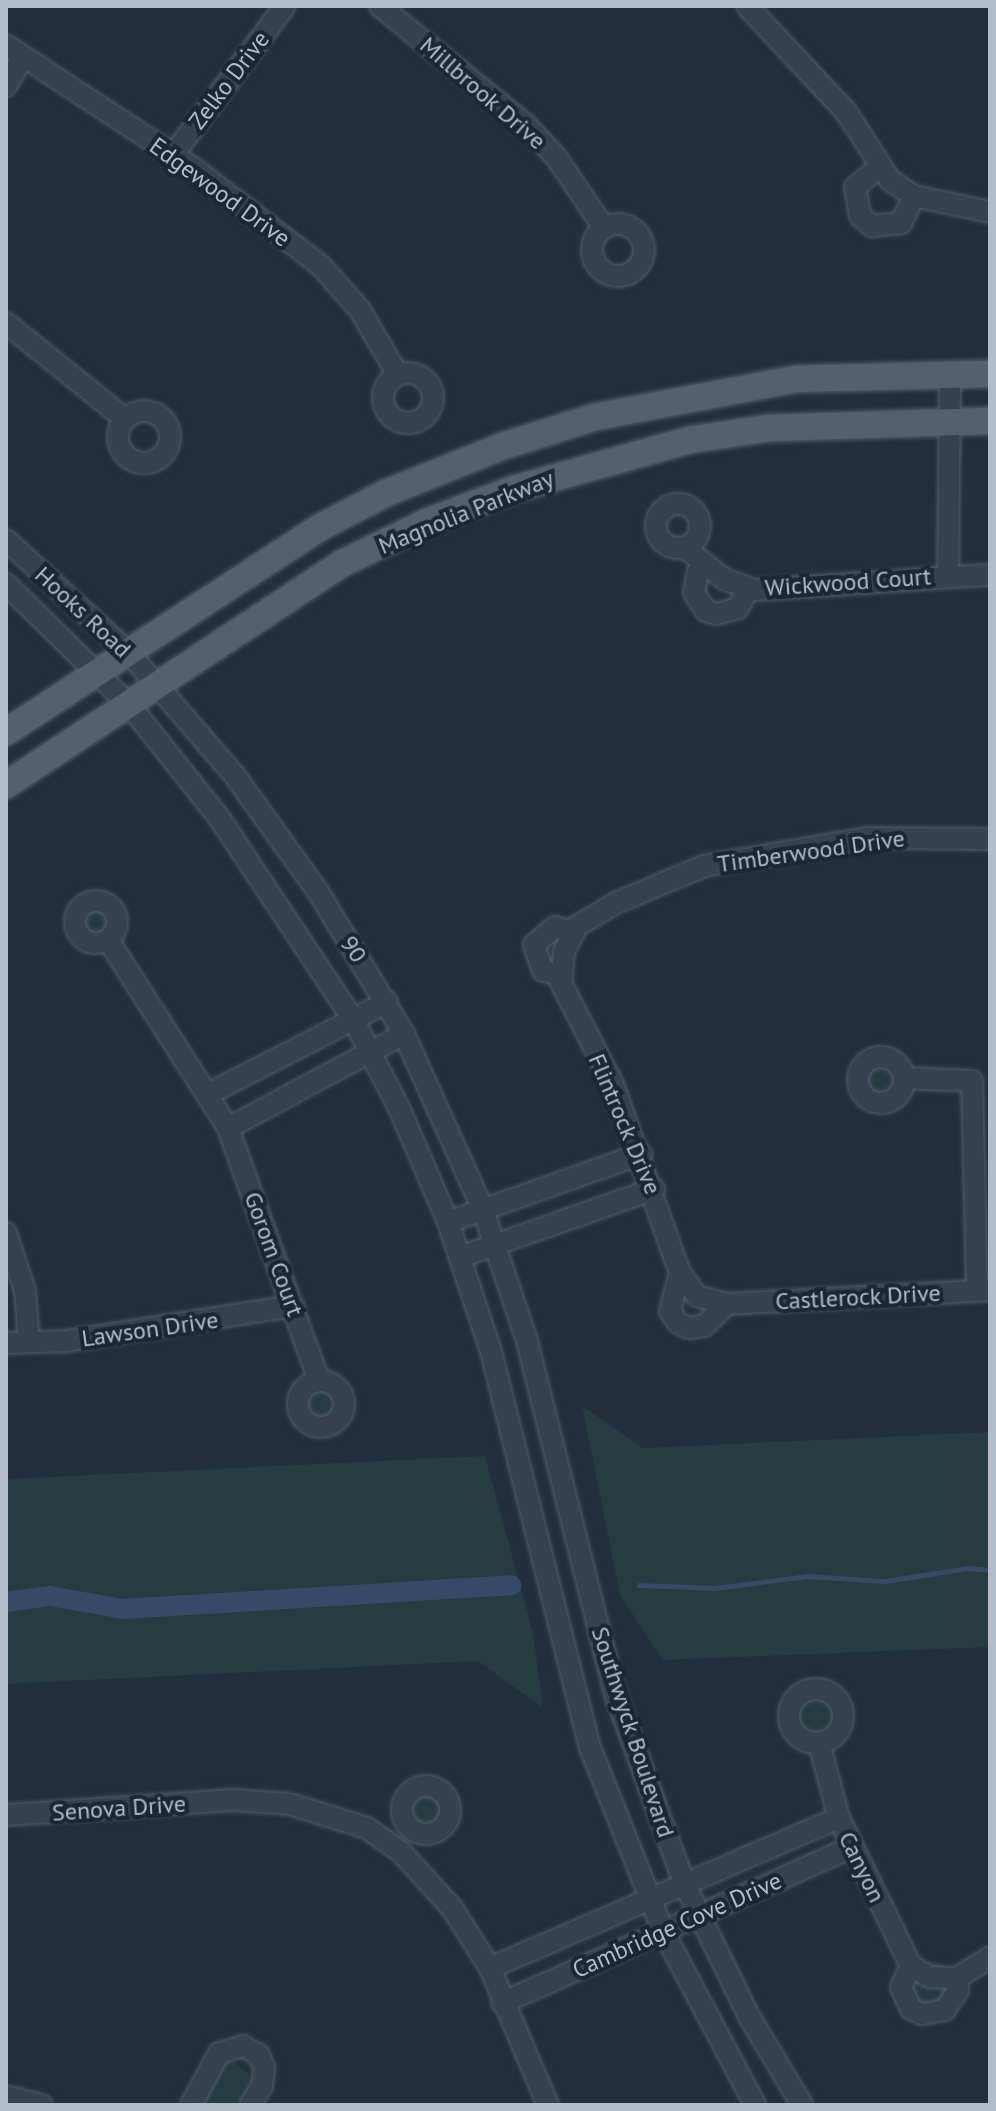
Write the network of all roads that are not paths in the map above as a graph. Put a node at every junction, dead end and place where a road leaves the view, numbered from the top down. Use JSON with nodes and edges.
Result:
{"nodes":[{"id":1,"x":285,"y":6,"type":"edge"},
{"id":2,"x":380,"y":6,"type":"edge"},
{"id":3,"x":747,"y":6,"type":"edge"},
{"id":4,"x":14,"y":51,"type":"edge"},
{"id":5,"x":6,"y":86,"type":"edge"},
{"id":6,"x":173,"y":155,"type":"junction"},
{"id":7,"x":878,"y":168,"type":"junction"},
{"id":8,"x":914,"y":196,"type":"junction"},
{"id":9,"x":990,"y":212,"type":"edge"},
{"id":10,"x":604,"y":228,"type":"dead end"},
{"id":11,"x":6,"y":323,"type":"edge"},
{"id":12,"x":950,"y":374,"type":"junction"},
{"id":13,"x":990,"y":374,"type":"edge"},
{"id":14,"x":398,"y":375,"type":"dead end"},
{"id":15,"x":125,"y":419,"type":"dead end"},
{"id":16,"x":948,"y":420,"type":"junction"},
{"id":17,"x":990,"y":421,"type":"edge"},
{"id":18,"x":6,"y":540,"type":"edge"},
{"id":19,"x":684,"y":547,"type":"dead end"},
{"id":20,"x":705,"y":564,"type":"junction"},
{"id":21,"x":948,"y":574,"type":"junction"},
{"id":22,"x":990,"y":575,"type":"edge"},
{"id":23,"x":6,"y":584,"type":"edge"},
{"id":24,"x":748,"y":589,"type":"junction"},
{"id":25,"x":129,"y":653,"type":"junction"},
{"id":26,"x":98,"y":675,"type":"junction"},
{"id":27,"x":158,"y":686,"type":"junction"},
{"id":28,"x":131,"y":707,"type":"junction"},
{"id":29,"x":6,"y":732,"type":"edge"},
{"id":30,"x":6,"y":785,"type":"edge"},
{"id":31,"x":990,"y":839,"type":"edge"},
{"id":32,"x":108,"y":940,"type":"dead end"},
{"id":33,"x":569,"y":942,"type":"junction"},
{"id":34,"x":562,"y":975,"type":"junction"},
{"id":35,"x":387,"y":1002,"type":"junction"},
{"id":36,"x":353,"y":1019,"type":"junction"},
{"id":37,"x":404,"y":1034,"type":"junction"},
{"id":38,"x":371,"y":1051,"type":"junction"},
{"id":39,"x":904,"y":1078,"type":"dead end"},
{"id":40,"x":210,"y":1093,"type":"junction"},
{"id":41,"x":228,"y":1128,"type":"junction"},
{"id":42,"x":641,"y":1154,"type":"junction"},
{"id":43,"x":654,"y":1189,"type":"junction"},
{"id":44,"x":483,"y":1210,"type":"junction"},
{"id":45,"x":448,"y":1222,"type":"junction"},
{"id":46,"x":6,"y":1233,"type":"edge"},
{"id":47,"x":496,"y":1244,"type":"junction"},
{"id":48,"x":460,"y":1257,"type":"junction"},
{"id":49,"x":680,"y":1273,"type":"junction"},
{"id":50,"x":984,"y":1290,"type":"edge"},
{"id":51,"x":697,"y":1296,"type":"joint"},
{"id":52,"x":727,"y":1304,"type":"junction"},
{"id":53,"x":293,"y":1306,"type":"junction"},
{"id":54,"x":527,"y":1341,"type":"junction"},
{"id":55,"x":29,"y":1342,"type":"junction"},
{"id":56,"x":6,"y":1343,"type":"edge"},
{"id":57,"x":491,"y":1351,"type":"junction"},
{"id":58,"x":319,"y":1381,"type":"dead end"},
{"id":59,"x":819,"y":1743,"type":"dead end"},
{"id":60,"x":6,"y":1815,"type":"edge"},
{"id":61,"x":839,"y":1818,"type":"junction"},
{"id":62,"x":412,"y":1831,"type":"dead end"},
{"id":63,"x":852,"y":1847,"type":"junction"},
{"id":64,"x":401,"y":1852,"type":"junction"},
{"id":65,"x":685,"y":1885,"type":"junction"},
{"id":66,"x":651,"y":1900,"type":"junction"},
{"id":67,"x":698,"y":1916,"type":"junction"},
{"id":68,"x":663,"y":1931,"type":"junction"},
{"id":69,"x":990,"y":1957,"type":"edge"},
{"id":70,"x":911,"y":1966,"type":"junction"},
{"id":71,"x":490,"y":1968,"type":"junction"},
{"id":72,"x":957,"y":1978,"type":"junction"},
{"id":73,"x":502,"y":2003,"type":"junction"},
{"id":74,"x":6,"y":2096,"type":"edge"},
{"id":75,"x":42,"y":2105,"type":"edge"},
{"id":76,"x":191,"y":2105,"type":"edge"},
{"id":77,"x":250,"y":2105,"type":"edge"},
{"id":78,"x":548,"y":2105,"type":"edge"},
{"id":79,"x":755,"y":2105,"type":"edge"},
{"id":80,"x":802,"y":2105,"type":"edge"}],
"edges":[{"from":1,"to":6,"type":"street","name":"Zelko Drive"},
{"from":2,"to":10,"type":"street","name":"Millbrook Drive"},
{"from":3,"to":7,"type":"street"},
{"from":4,"to":5,"type":"street"},
{"from":4,"to":6,"type":"street","name":"Edgewood Drive"},
{"from":6,"to":14,"type":"street","name":"Edgewood Drive"},
{"from":7,"to":8,"type":"street"},
{"from":7,"to":8,"type":"street"},
{"from":8,"to":9,"type":"street"},
{"from":11,"to":15,"type":"street"},
{"from":12,"to":13,"type":"main road","name":"Magnolia Parkway"},
{"from":12,"to":16,"type":"street"},
{"from":12,"to":25,"type":"main road","name":"Magnolia Parkway"},
{"from":16,"to":17,"type":"main road","name":"Magnolia Parkway"},
{"from":16,"to":21,"type":"street"},
{"from":16,"to":27,"type":"main road","name":"Magnolia Parkway"},
{"from":18,"to":25,"type":"street","name":"Hooks Road"},
{"from":19,"to":20,"type":"street","name":"Wickwood Court"},
{"from":20,"to":24,"type":"street","name":"Wickwood Court"},
{"from":20,"to":24,"type":"street","name":"Wickwood Court"},
{"from":21,"to":22,"type":"street","name":"Wickwood Court"},
{"from":21,"to":24,"type":"street","name":"Wickwood Court"},
{"from":23,"to":26,"type":"street","name":"Hooks Road"},
{"from":25,"to":26,"type":"main road","name":"Magnolia Parkway"},
{"from":25,"to":27,"type":"street","name":"Hooks Road"},
{"from":26,"to":28,"type":"street","name":"Hooks Road"},
{"from":26,"to":29,"type":"main road","name":"Magnolia Parkway"},
{"from":27,"to":28,"type":"main road","name":"Magnolia Parkway"},
{"from":27,"to":35,"type":"street","name":"90"},
{"from":28,"to":30,"type":"main road","name":"Magnolia Parkway"},
{"from":28,"to":36,"type":"street","name":"90"},
{"from":31,"to":33,"type":"street","name":"Timberwood Drive"},
{"from":32,"to":40,"type":"street","name":"Gorom Court"},
{"from":33,"to":34,"type":"street","name":"Flintrock Drive"},
{"from":33,"to":34,"type":"street"},
{"from":34,"to":42,"type":"street","name":"Flintrock Drive"},
{"from":35,"to":36,"type":"street"},
{"from":35,"to":37,"type":"street","name":"90"},
{"from":36,"to":38,"type":"street","name":"90"},
{"from":36,"to":40,"type":"street"},
{"from":37,"to":38,"type":"street"},
{"from":37,"to":44,"type":"street","name":"90"},
{"from":38,"to":41,"type":"street"},
{"from":38,"to":45,"type":"street","name":"90"},
{"from":39,"to":50,"type":"street"},
{"from":40,"to":41,"type":"street","name":"Gorom Court"},
{"from":41,"to":53,"type":"street","name":"Gorom Court"},
{"from":42,"to":43,"type":"street","name":"Flintrock Drive"},
{"from":42,"to":44,"type":"street"},
{"from":43,"to":47,"type":"street"},
{"from":43,"to":49,"type":"street","name":"Flintrock Drive"},
{"from":44,"to":45,"type":"street"},
{"from":44,"to":47,"type":"street","name":"90"},
{"from":45,"to":48,"type":"street","name":"90"},
{"from":46,"to":55,"type":"street"},
{"from":47,"to":48,"type":"street"},
{"from":47,"to":54,"type":"street","name":"Southwyck Boulevard"},
{"from":48,"to":57,"type":"street","name":"Southwyck Boulevard"},
{"from":49,"to":51,"type":"street","name":"Flintrock Drive"},
{"from":49,"to":52,"type":"street"},
{"from":50,"to":52,"type":"street","name":"Castlerock Drive"},
{"from":51,"to":52,"type":"street","name":"Castlerock Drive"},
{"from":53,"to":55,"type":"street","name":"Lawson Drive"},
{"from":53,"to":58,"type":"street","name":"Gorom Court"},
{"from":54,"to":57,"type":"street"},
{"from":54,"to":65,"type":"street","name":"Southwyck Boulevard"},
{"from":55,"to":56,"type":"street","name":"Lawson Drive"},
{"from":57,"to":66,"type":"street","name":"Southwyck Boulevard"},
{"from":59,"to":61,"type":"street","name":"Canyon"},
{"from":60,"to":64,"type":"street","name":"Senova Drive"},
{"from":61,"to":63,"type":"street","name":"Canyon"},
{"from":61,"to":65,"type":"street","name":"Cambridge Cove Drive"},
{"from":62,"to":64,"type":"street"},
{"from":63,"to":67,"type":"street","name":"Cambridge Cove Drive"},
{"from":63,"to":70,"type":"street","name":"Canyon"},
{"from":64,"to":71,"type":"street"},
{"from":65,"to":66,"type":"street","name":"Cambridge Cove Drive"},
{"from":65,"to":67,"type":"street","name":"Southwyck Boulevard"},
{"from":66,"to":68,"type":"street","name":"Southwyck Boulevard"},
{"from":66,"to":71,"type":"street","name":"Cambridge Cove Drive"},
{"from":67,"to":68,"type":"street","name":"Cambridge Cove Drive"},
{"from":67,"to":80,"type":"street","name":"Southwyck Boulevard"},
{"from":68,"to":73,"type":"street","name":"Cambridge Cove Drive"},
{"from":68,"to":79,"type":"street","name":"Southwyck Boulevard"},
{"from":69,"to":72,"type":"street"},
{"from":70,"to":72,"type":"street"},
{"from":70,"to":72,"type":"street"},
{"from":71,"to":73,"type":"street"},
{"from":73,"to":78,"type":"street"},
{"from":74,"to":75,"type":"street"},
{"from":76,"to":77,"type":"street"}]}
